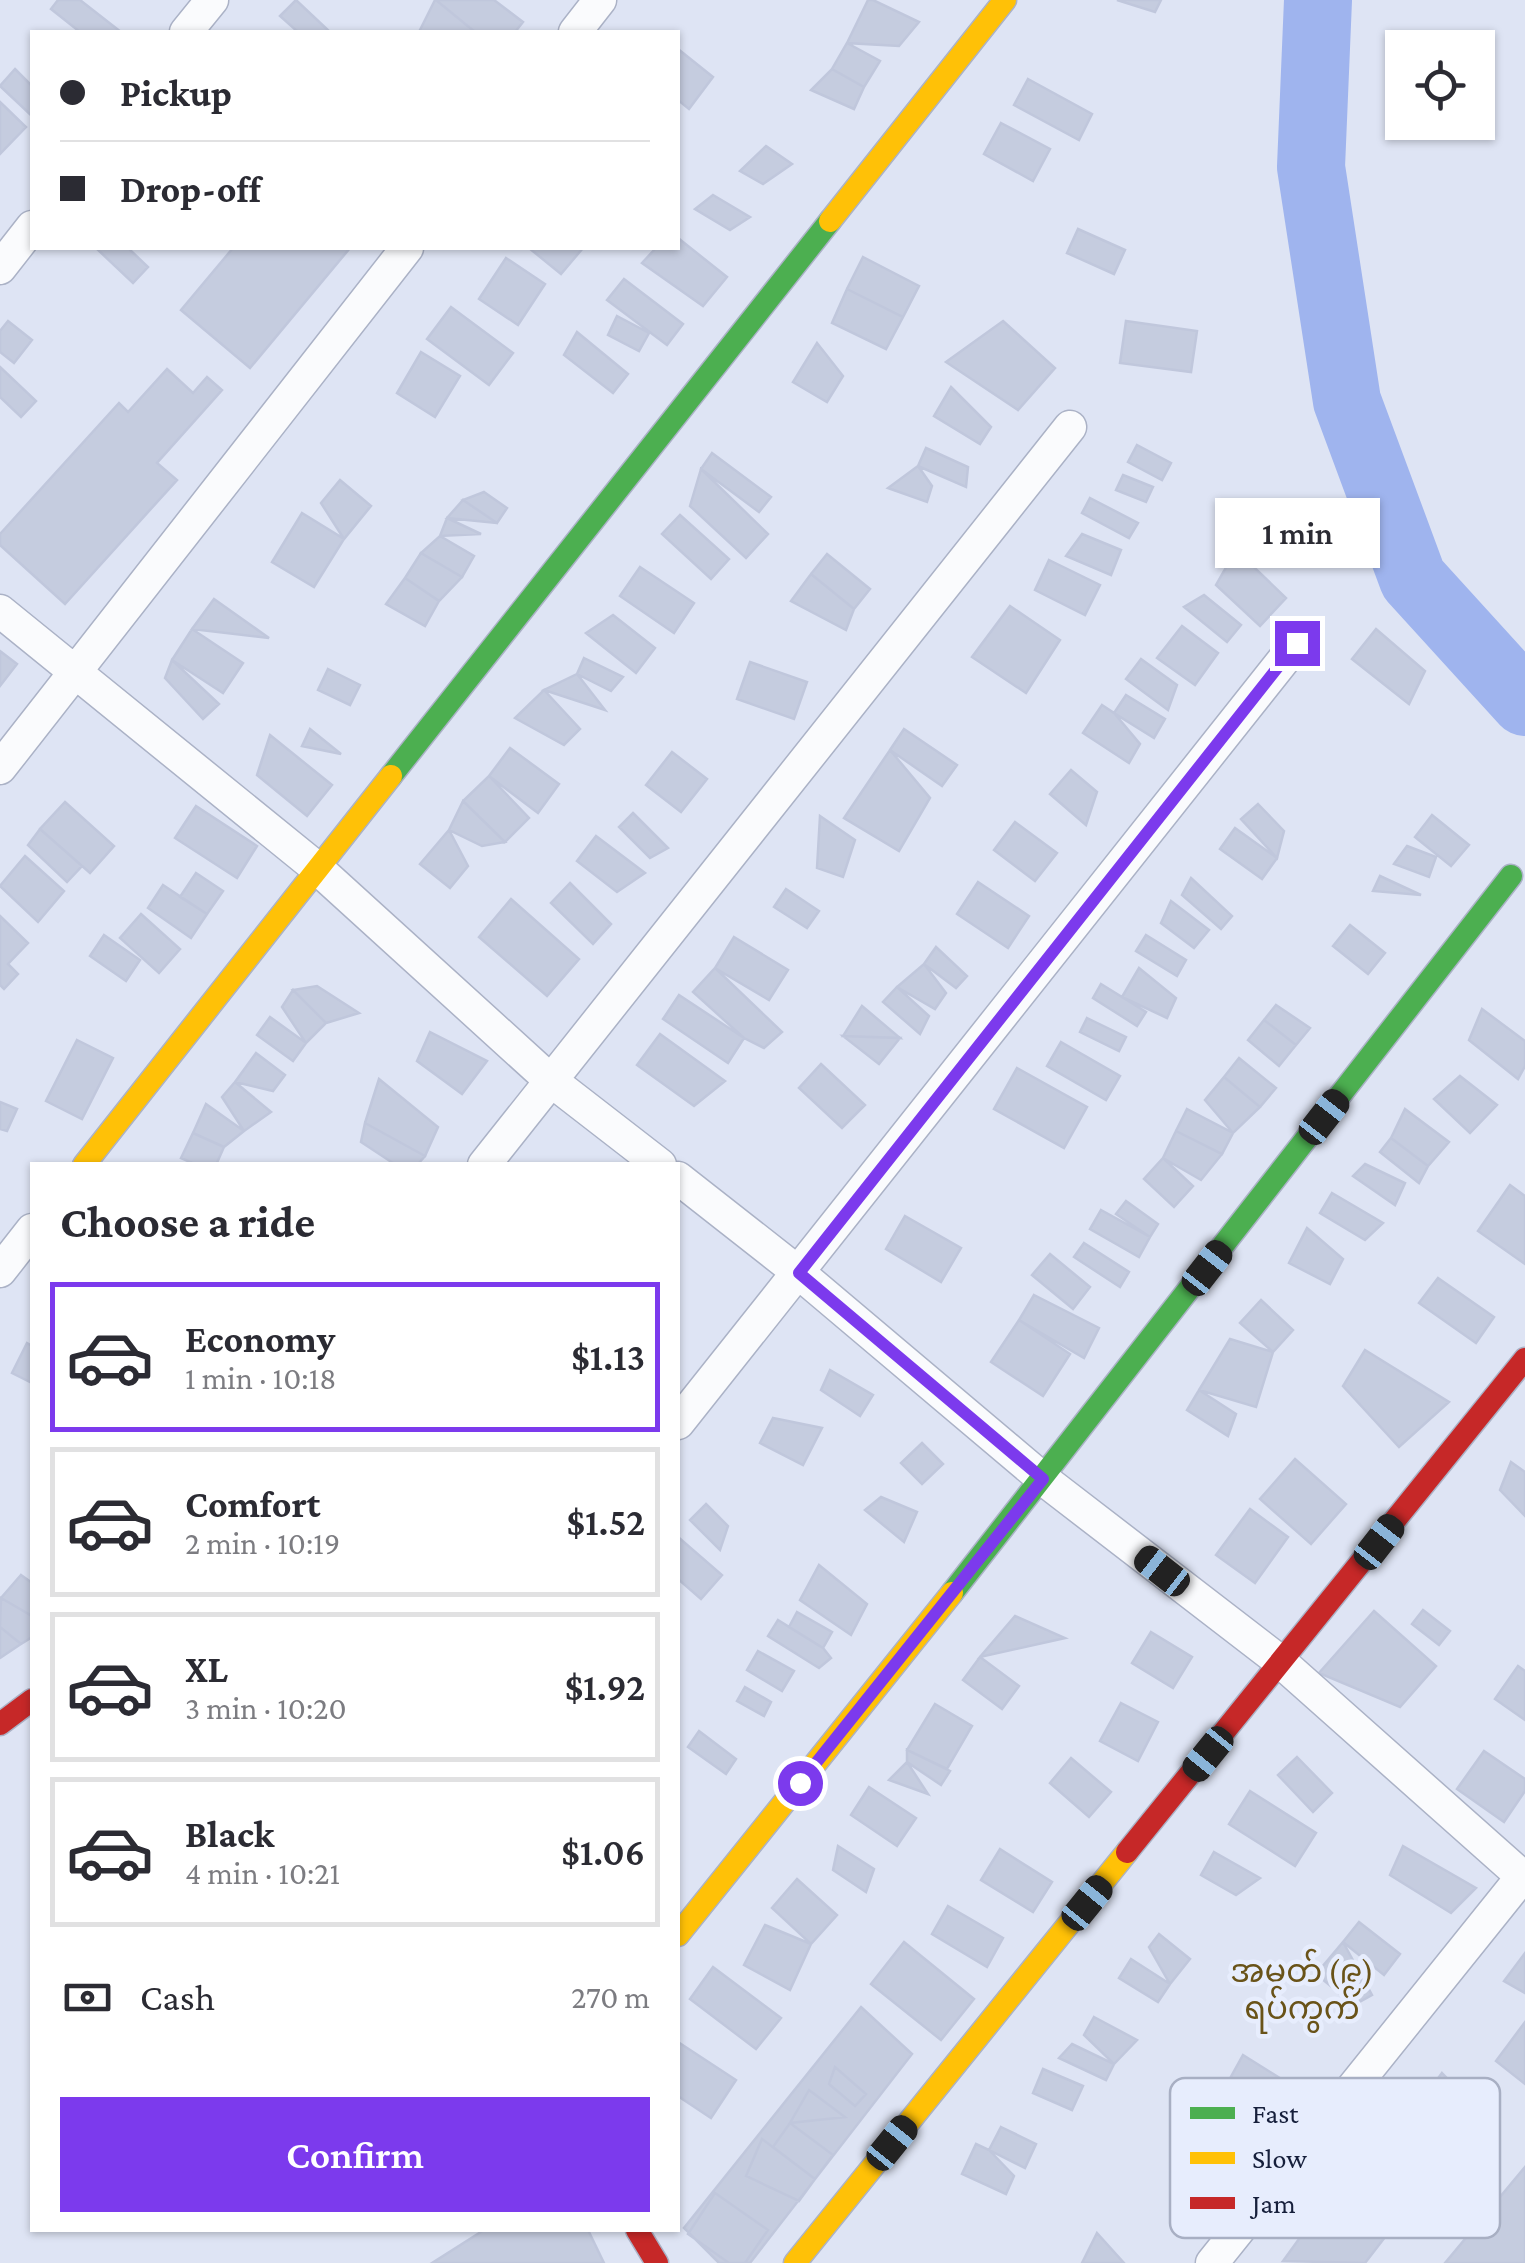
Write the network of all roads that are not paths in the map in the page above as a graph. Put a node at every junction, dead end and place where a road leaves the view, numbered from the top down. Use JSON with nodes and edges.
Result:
{"nodes":[{"id":1,"x":212,"y":0,"type":"edge"},
{"id":2,"x":600,"y":0,"type":"edge"},
{"id":3,"x":1005,"y":0,"type":"edge"},
{"id":4,"x":188,"y":30,"type":"edge"},
{"id":5,"x":577,"y":30,"type":"edge"},
{"id":6,"x":30,"y":230,"type":"edge"},
{"id":7,"x":405,"y":250,"type":"edge"},
{"id":8,"x":0,"y":268,"type":"edge"},
{"id":9,"x":1070,"y":426,"type":"dead end"},
{"id":10,"x":0,"y":611,"type":"edge"},
{"id":11,"x":1297,"y":643,"type":"dead end"},
{"id":12,"x":75,"y":672,"type":"junction"},
{"id":13,"x":0,"y":768,"type":"edge"},
{"id":14,"x":318,"y":869,"type":"junction"},
{"id":15,"x":1511,"y":876,"type":"dead end"},
{"id":16,"x":549,"y":1079,"type":"junction"},
{"id":17,"x":86,"y":1162,"type":"edge"},
{"id":18,"x":486,"y":1162,"type":"edge"},
{"id":19,"x":656,"y":1162,"type":"edge"},
{"id":20,"x":680,"y":1180,"type":"edge"},
{"id":21,"x":30,"y":1233,"type":"edge"},
{"id":22,"x":0,"y":1271,"type":"edge"},
{"id":23,"x":799,"y":1273,"type":"junction"},
{"id":24,"x":1525,"y":1358,"type":"edge"},
{"id":25,"x":680,"y":1421,"type":"edge"},
{"id":26,"x":1043,"y":1479,"type":"junction"},
{"id":27,"x":1282,"y":1664,"type":"junction"},
{"id":28,"x":30,"y":1702,"type":"edge"},
{"id":29,"x":0,"y":1724,"type":"edge"},
{"id":30,"x":1523,"y":1878,"type":"edge"},
{"id":31,"x":680,"y":1933,"type":"edge"},
{"id":32,"x":1361,"y":2078,"type":"edge"},
{"id":33,"x":638,"y":2232,"type":"edge"},
{"id":34,"x":1232,"y":2238,"type":"edge"},
{"id":35,"x":658,"y":2263,"type":"edge"},
{"id":36,"x":794,"y":2263,"type":"edge"},
{"id":37,"x":1212,"y":2263,"type":"edge"}],
"edges":[{"from":1,"to":4,"type":"street"},
{"from":2,"to":5,"type":"street"},
{"from":3,"to":14,"type":"street"},
{"from":6,"to":8,"type":"street"},
{"from":7,"to":12,"type":"street"},
{"from":9,"to":16,"type":"street"},
{"from":10,"to":12,"type":"street"},
{"from":11,"to":23,"type":"street"},
{"from":12,"to":13,"type":"street"},
{"from":12,"to":14,"type":"street"},
{"from":14,"to":16,"type":"street"},
{"from":14,"to":17,"type":"street"},
{"from":15,"to":26,"type":"street"},
{"from":16,"to":18,"type":"street"},
{"from":16,"to":19,"type":"street"},
{"from":20,"to":23,"type":"street"},
{"from":21,"to":22,"type":"street"},
{"from":23,"to":25,"type":"street"},
{"from":23,"to":26,"type":"street"},
{"from":24,"to":27,"type":"street"},
{"from":26,"to":27,"type":"street"},
{"from":26,"to":31,"type":"street"},
{"from":27,"to":30,"type":"street"},
{"from":27,"to":36,"type":"street"},
{"from":28,"to":29,"type":"street"},
{"from":30,"to":32,"type":"street"},
{"from":33,"to":35,"type":"street"},
{"from":34,"to":37,"type":"street"}]}
